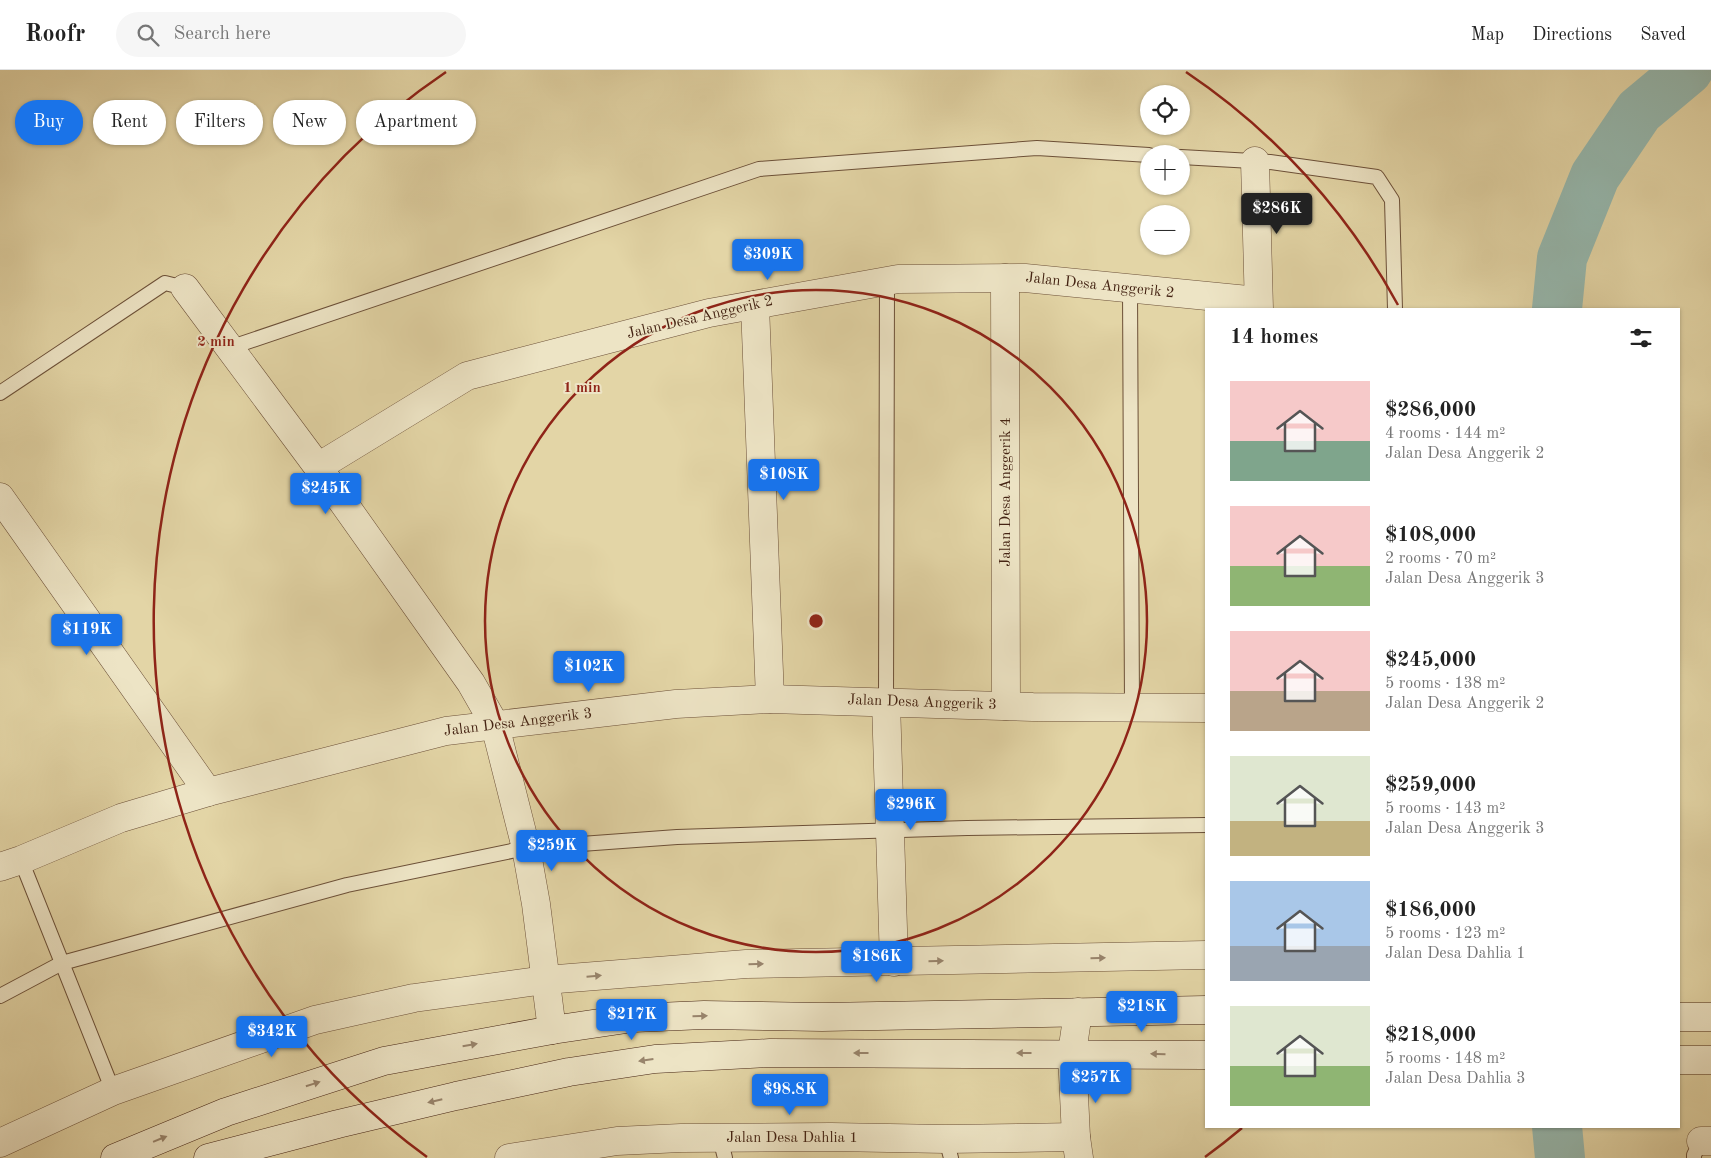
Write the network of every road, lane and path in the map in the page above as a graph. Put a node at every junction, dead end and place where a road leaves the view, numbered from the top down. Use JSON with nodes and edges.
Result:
{"nodes":[{"id":1,"x":1140,"y":154,"type":"edge"},
{"id":2,"x":1190,"y":158,"type":"edge"},
{"id":3,"x":1255,"y":162,"type":"junction"},
{"id":4,"x":1005,"y":278,"type":"junction"},
{"id":5,"x":887,"y":281,"type":"junction"},
{"id":6,"x":185,"y":288,"type":"joint"},
{"id":7,"x":1130,"y":288,"type":"junction"},
{"id":8,"x":755,"y":305,"type":"junction"},
{"id":9,"x":1258,"y":305,"type":"edge"},
{"id":10,"x":1395,"y":308,"type":"edge"},
{"id":11,"x":229,"y":348,"type":"junction"},
{"id":12,"x":0,"y":393,"type":"edge"},
{"id":13,"x":318,"y":466,"type":"junction"},
{"id":14,"x":0,"y":497,"type":"edge"},
{"id":15,"x":770,"y":699,"type":"junction"},
{"id":16,"x":886,"y":702,"type":"junction"},
{"id":17,"x":1006,"y":706,"type":"junction"},
{"id":18,"x":1132,"y":708,"type":"junction"},
{"id":19,"x":1205,"y":708,"type":"edge"},
{"id":20,"x":495,"y":725,"type":"junction"},
{"id":21,"x":208,"y":792,"type":"junction"},
{"id":22,"x":1205,"y":825,"type":"edge"},
{"id":23,"x":890,"y":831,"type":"junction"},
{"id":24,"x":526,"y":848,"type":"junction"},
{"id":25,"x":10,"y":864,"type":"edge"},
{"id":26,"x":1205,"y":955,"type":"edge"},
{"id":27,"x":894,"y":962,"type":"junction"},
{"id":28,"x":62,"y":964,"type":"junction"},
{"id":29,"x":545,"y":980,"type":"junction"},
{"id":30,"x":0,"y":996,"type":"edge"},
{"id":31,"x":1205,"y":1010,"type":"edge"},
{"id":32,"x":1078,"y":1012,"type":"junction"},
{"id":33,"x":1680,"y":1017,"type":"edge"},
{"id":34,"x":1711,"y":1017,"type":"edge"},
{"id":35,"x":552,"y":1030,"type":"junction"},
{"id":36,"x":1072,"y":1053,"type":"junction"},
{"id":37,"x":1205,"y":1055,"type":"edge"},
{"id":38,"x":1680,"y":1060,"type":"edge"},
{"id":39,"x":1711,"y":1060,"type":"edge"},
{"id":40,"x":113,"y":1091,"type":"junction"},
{"id":41,"x":0,"y":1142,"type":"edge"},
{"id":42,"x":723,"y":1148,"type":"edge"},
{"id":43,"x":846,"y":1148,"type":"edge"},
{"id":44,"x":1078,"y":1148,"type":"edge"},
{"id":45,"x":619,"y":1149,"type":"edge"},
{"id":46,"x":949,"y":1149,"type":"edge"},
{"id":47,"x":518,"y":1157,"type":"edge"},
{"id":48,"x":115,"y":1158,"type":"edge"},
{"id":49,"x":208,"y":1158,"type":"edge"}],
"edges":[{"from":1,"to":11,"type":"lane"},
{"from":2,"to":3,"type":"lane"},
{"from":3,"to":9,"type":"street","name":"Jalan Desa Anggerik 2"},
{"from":3,"to":10,"type":"lane"},
{"from":4,"to":5,"type":"street","name":"Jalan Desa Anggerik 2"},
{"from":4,"to":7,"type":"street","name":"Jalan Desa Anggerik 2"},
{"from":4,"to":17,"type":"street","name":"Jalan Desa Anggerik 4"},
{"from":5,"to":8,"type":"street","name":"Jalan Desa Anggerik 2"},
{"from":5,"to":16,"type":"lane"},
{"from":6,"to":11,"type":"street"},
{"from":6,"to":12,"type":"lane"},
{"from":7,"to":9,"type":"street","name":"Jalan Desa Anggerik 2"},
{"from":7,"to":18,"type":"lane"},
{"from":8,"to":13,"type":"street","name":"Jalan Desa Anggerik 2"},
{"from":8,"to":15,"type":"street"},
{"from":11,"to":13,"type":"street"},
{"from":13,"to":20,"type":"street"},
{"from":14,"to":21,"type":"street"},
{"from":15,"to":16,"type":"street","name":"Jalan Desa Anggerik 3"},
{"from":15,"to":20,"type":"street","name":"Jalan Desa Anggerik 3"},
{"from":16,"to":17,"type":"street","name":"Jalan Desa Anggerik 3"},
{"from":16,"to":23,"type":"street"},
{"from":17,"to":18,"type":"street","name":"Jalan Desa Anggerik 3"},
{"from":18,"to":19,"type":"street","name":"Jalan Desa Anggerik 3"},
{"from":20,"to":21,"type":"street","name":"Jalan Desa Anggerik 3"},
{"from":20,"to":24,"type":"street"},
{"from":21,"to":25,"type":"street","name":"Jalan Desa Anggerik 3"},
{"from":22,"to":23,"type":"lane"},
{"from":23,"to":24,"type":"lane"},
{"from":23,"to":27,"type":"street"},
{"from":24,"to":28,"type":"lane"},
{"from":24,"to":29,"type":"street"},
{"from":25,"to":28,"type":"lane"},
{"from":27,"to":26,"type":"street","one_way":true},
{"from":29,"to":27,"type":"street","one_way":true},
{"from":28,"to":30,"type":"lane"},
{"from":28,"to":40,"type":"lane"},
{"from":29,"to":35,"type":"street"},
{"from":29,"to":40,"type":"street"},
{"from":31,"to":32,"type":"street"},
{"from":35,"to":32,"type":"street","one_way":true},
{"from":32,"to":36,"type":"street"},
{"from":33,"to":34,"type":"street"},
{"from":48,"to":35,"type":"street","one_way":true},
{"from":37,"to":36,"type":"street","one_way":true},
{"from":36,"to":44,"type":"street"},
{"from":36,"to":49,"type":"street","one_way":true},
{"from":38,"to":39,"type":"street"},
{"from":40,"to":41,"type":"street"},
{"from":42,"to":43,"type":"street","name":"Jalan Desa Dahlia 1"},
{"from":42,"to":45,"type":"street","name":"Jalan Desa Dahlia 1"},
{"from":43,"to":46,"type":"street","name":"Jalan Desa Dahlia 1"},
{"from":44,"to":46,"type":"street","name":"Jalan Desa Dahlia 1"},
{"from":45,"to":47,"type":"street","name":"Jalan Desa Dahlia 1"}]}
